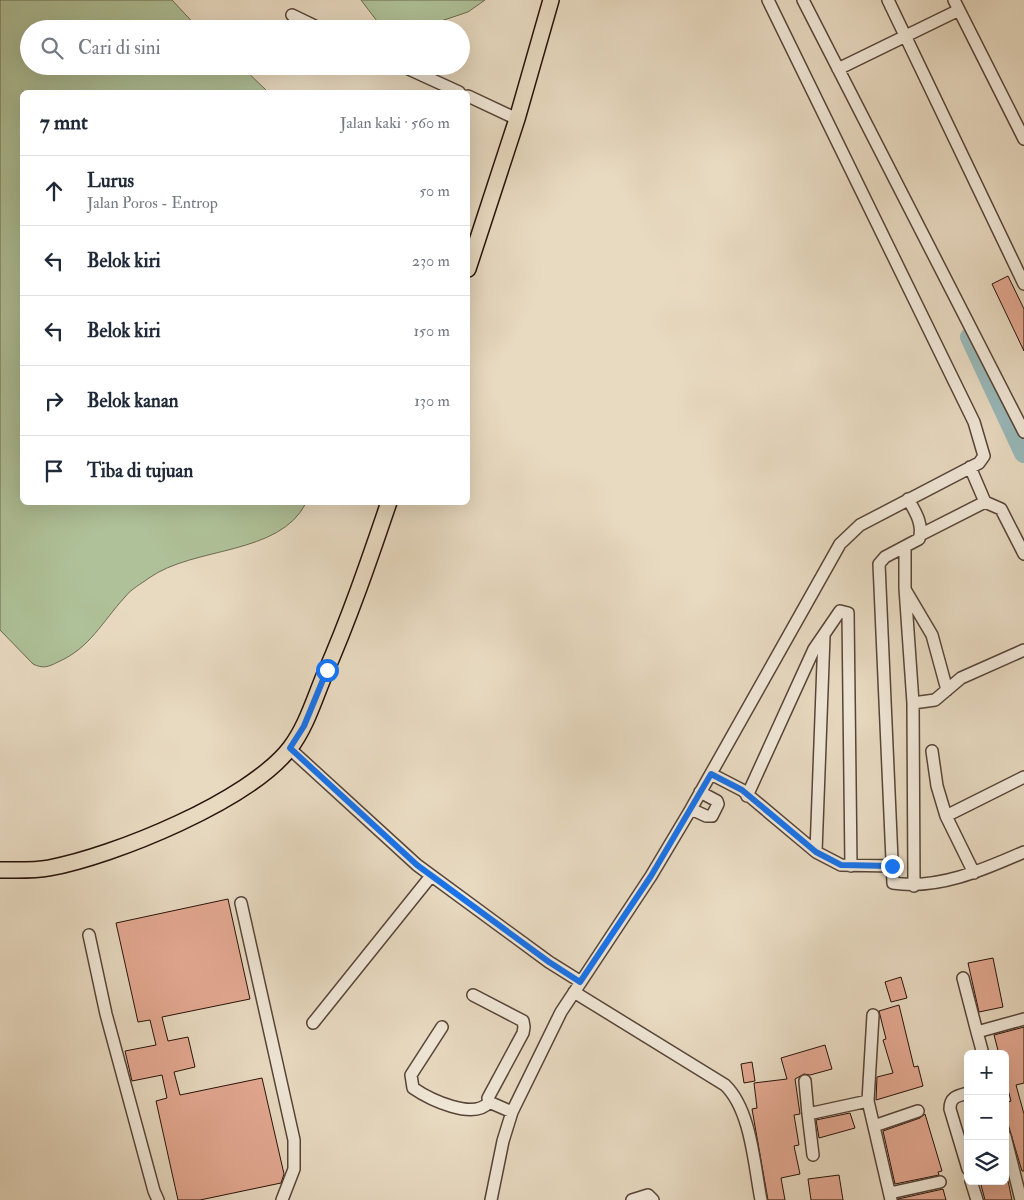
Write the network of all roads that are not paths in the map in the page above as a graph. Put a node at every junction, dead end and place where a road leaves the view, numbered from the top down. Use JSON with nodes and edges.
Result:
{"nodes":[{"id":1,"x":551,"y":0,"type":"edge"},
{"id":2,"x":768,"y":0,"type":"edge"},
{"id":3,"x":803,"y":0,"type":"edge"},
{"id":4,"x":888,"y":0,"type":"edge"},
{"id":5,"x":956,"y":5,"type":"edge"},
{"id":6,"x":292,"y":15,"type":"dead end"},
{"id":7,"x":302,"y":20,"type":"edge"},
{"id":8,"x":905,"y":37,"type":"junction"},
{"id":9,"x":838,"y":68,"type":"junction"},
{"id":10,"x":422,"y":75,"type":"edge"},
{"id":11,"x":455,"y":90,"type":"edge"},
{"id":12,"x":470,"y":97,"type":"edge"},
{"id":13,"x":516,"y":119,"type":"junction"},
{"id":14,"x":1024,"y":139,"type":"edge"},
{"id":15,"x":470,"y":263,"type":"edge"},
{"id":16,"x":1024,"y":284,"type":"edge"},
{"id":17,"x":1024,"y":432,"type":"edge"},
{"id":18,"x":970,"y":467,"type":"junction"},
{"id":19,"x":983,"y":496,"type":"junction"},
{"id":20,"x":388,"y":505,"type":"edge"},
{"id":21,"x":912,"y":506,"type":"junction"},
{"id":22,"x":920,"y":535,"type":"junction"},
{"id":23,"x":905,"y":547,"type":"junction"},
{"id":24,"x":1024,"y":554,"type":"edge"},
{"id":25,"x":905,"y":588,"type":"junction"},
{"id":26,"x":824,"y":636,"type":"junction"},
{"id":27,"x":1024,"y":650,"type":"edge"},
{"id":28,"x":947,"y":690,"type":"junction"},
{"id":29,"x":913,"y":703,"type":"junction"},
{"id":30,"x":290,"y":748,"type":"junction"},
{"id":31,"x":932,"y":751,"type":"dead end"},
{"id":32,"x":711,"y":774,"type":"junction"},
{"id":33,"x":1024,"y":777,"type":"edge"},
{"id":34,"x":700,"y":792,"type":"junction"},
{"id":35,"x":747,"y":796,"type":"junction"},
{"id":36,"x":691,"y":809,"type":"junction"},
{"id":37,"x":946,"y":816,"type":"junction"},
{"id":38,"x":816,"y":852,"type":"junction"},
{"id":39,"x":1024,"y":852,"type":"edge"},
{"id":40,"x":851,"y":866,"type":"junction"},
{"id":41,"x":892,"y":866,"type":"junction"},
{"id":42,"x":0,"y":870,"type":"edge"},
{"id":43,"x":974,"y":874,"type":"junction"},
{"id":44,"x":431,"y":876,"type":"junction"},
{"id":45,"x":914,"y":886,"type":"junction"},
{"id":46,"x":241,"y":903,"type":"dead end"},
{"id":47,"x":90,"y":935,"type":"dead end"},
{"id":48,"x":963,"y":978,"type":"dead end"},
{"id":49,"x":580,"y":982,"type":"junction"},
{"id":50,"x":473,"y":995,"type":"dead end"},
{"id":51,"x":580,"y":996,"type":"junction"},
{"id":52,"x":873,"y":1015,"type":"dead end"},
{"id":53,"x":1024,"y":1019,"type":"edge"},
{"id":54,"x":313,"y":1023,"type":"dead end"},
{"id":55,"x":442,"y":1027,"type":"dead end"},
{"id":56,"x":977,"y":1032,"type":"junction"},
{"id":57,"x":982,"y":1050,"type":"edge"},
{"id":58,"x":805,"y":1081,"type":"dead end"},
{"id":59,"x":964,"y":1094,"type":"edge"},
{"id":60,"x":868,"y":1101,"type":"junction"},
{"id":61,"x":489,"y":1102,"type":"junction"},
{"id":62,"x":918,"y":1111,"type":"dead end"},
{"id":63,"x":512,"y":1112,"type":"junction"},
{"id":64,"x":808,"y":1114,"type":"junction"},
{"id":65,"x":874,"y":1126,"type":"junction"},
{"id":66,"x":1006,"y":1140,"type":"edge"},
{"id":67,"x":813,"y":1155,"type":"dead end"},
{"id":68,"x":964,"y":1156,"type":"edge"},
{"id":69,"x":940,"y":1182,"type":"dead end"},
{"id":70,"x":972,"y":1185,"type":"edge"},
{"id":71,"x":891,"y":1196,"type":"edge"},
{"id":72,"x":158,"y":1200,"type":"edge"},
{"id":73,"x":282,"y":1200,"type":"edge"},
{"id":74,"x":491,"y":1200,"type":"edge"},
{"id":75,"x":632,"y":1200,"type":"edge"},
{"id":76,"x":653,"y":1200,"type":"edge"},
{"id":77,"x":761,"y":1200,"type":"edge"},
{"id":78,"x":977,"y":1200,"type":"edge"},
{"id":79,"x":1021,"y":1200,"type":"edge"}],
"edges":[{"from":1,"to":13,"type":"main road"},
{"from":2,"to":18,"type":"street"},
{"from":3,"to":9,"type":"street"},
{"from":4,"to":8,"type":"street"},
{"from":5,"to":8,"type":"street"},
{"from":5,"to":14,"type":"street"},
{"from":6,"to":7,"type":"street"},
{"from":8,"to":9,"type":"street"},
{"from":8,"to":16,"type":"street"},
{"from":9,"to":17,"type":"street"},
{"from":10,"to":11,"type":"street"},
{"from":12,"to":13,"type":"street"},
{"from":13,"to":15,"type":"main road"},
{"from":18,"to":19,"type":"street"},
{"from":18,"to":21,"type":"street"},
{"from":19,"to":22,"type":"street"},
{"from":19,"to":24,"type":"street"},
{"from":20,"to":30,"type":"main road"},
{"from":21,"to":22,"type":"street"},
{"from":21,"to":32,"type":"street"},
{"from":22,"to":23,"type":"street"},
{"from":23,"to":25,"type":"street"},
{"from":23,"to":41,"type":"street"},
{"from":25,"to":28,"type":"street"},
{"from":25,"to":29,"type":"street"},
{"from":26,"to":35,"type":"street"},
{"from":26,"to":38,"type":"street"},
{"from":26,"to":40,"type":"street"},
{"from":27,"to":28,"type":"street"},
{"from":28,"to":29,"type":"street"},
{"from":29,"to":45,"type":"street"},
{"from":30,"to":42,"type":"main road"},
{"from":30,"to":44,"type":"street"},
{"from":31,"to":37,"type":"street"},
{"from":32,"to":34,"type":"street"},
{"from":32,"to":35,"type":"street"},
{"from":33,"to":37,"type":"street"},
{"from":34,"to":36,"type":"street"},
{"from":34,"to":36,"type":"street"},
{"from":35,"to":38,"type":"street"},
{"from":36,"to":49,"type":"street"},
{"from":37,"to":43,"type":"street"},
{"from":38,"to":40,"type":"street"},
{"from":39,"to":43,"type":"street"},
{"from":40,"to":41,"type":"street"},
{"from":41,"to":45,"type":"street"},
{"from":43,"to":45,"type":"street"},
{"from":44,"to":49,"type":"street"},
{"from":44,"to":54,"type":"street"},
{"from":46,"to":73,"type":"street"},
{"from":47,"to":72,"type":"street"},
{"from":48,"to":56,"type":"street"},
{"from":49,"to":51,"type":"street"},
{"from":50,"to":61,"type":"street"},
{"from":51,"to":63,"type":"street"},
{"from":51,"to":77,"type":"street"},
{"from":52,"to":60,"type":"street"},
{"from":53,"to":56,"type":"street"},
{"from":55,"to":61,"type":"street"},
{"from":56,"to":57,"type":"street"},
{"from":58,"to":64,"type":"street"},
{"from":59,"to":68,"type":"street"},
{"from":60,"to":64,"type":"street"},
{"from":60,"to":65,"type":"street"},
{"from":61,"to":63,"type":"street"},
{"from":62,"to":65,"type":"street"},
{"from":63,"to":74,"type":"street"},
{"from":64,"to":67,"type":"street"},
{"from":65,"to":71,"type":"street"},
{"from":66,"to":79,"type":"street"},
{"from":69,"to":71,"type":"street"},
{"from":70,"to":78,"type":"street"},
{"from":75,"to":76,"type":"street"}]}
